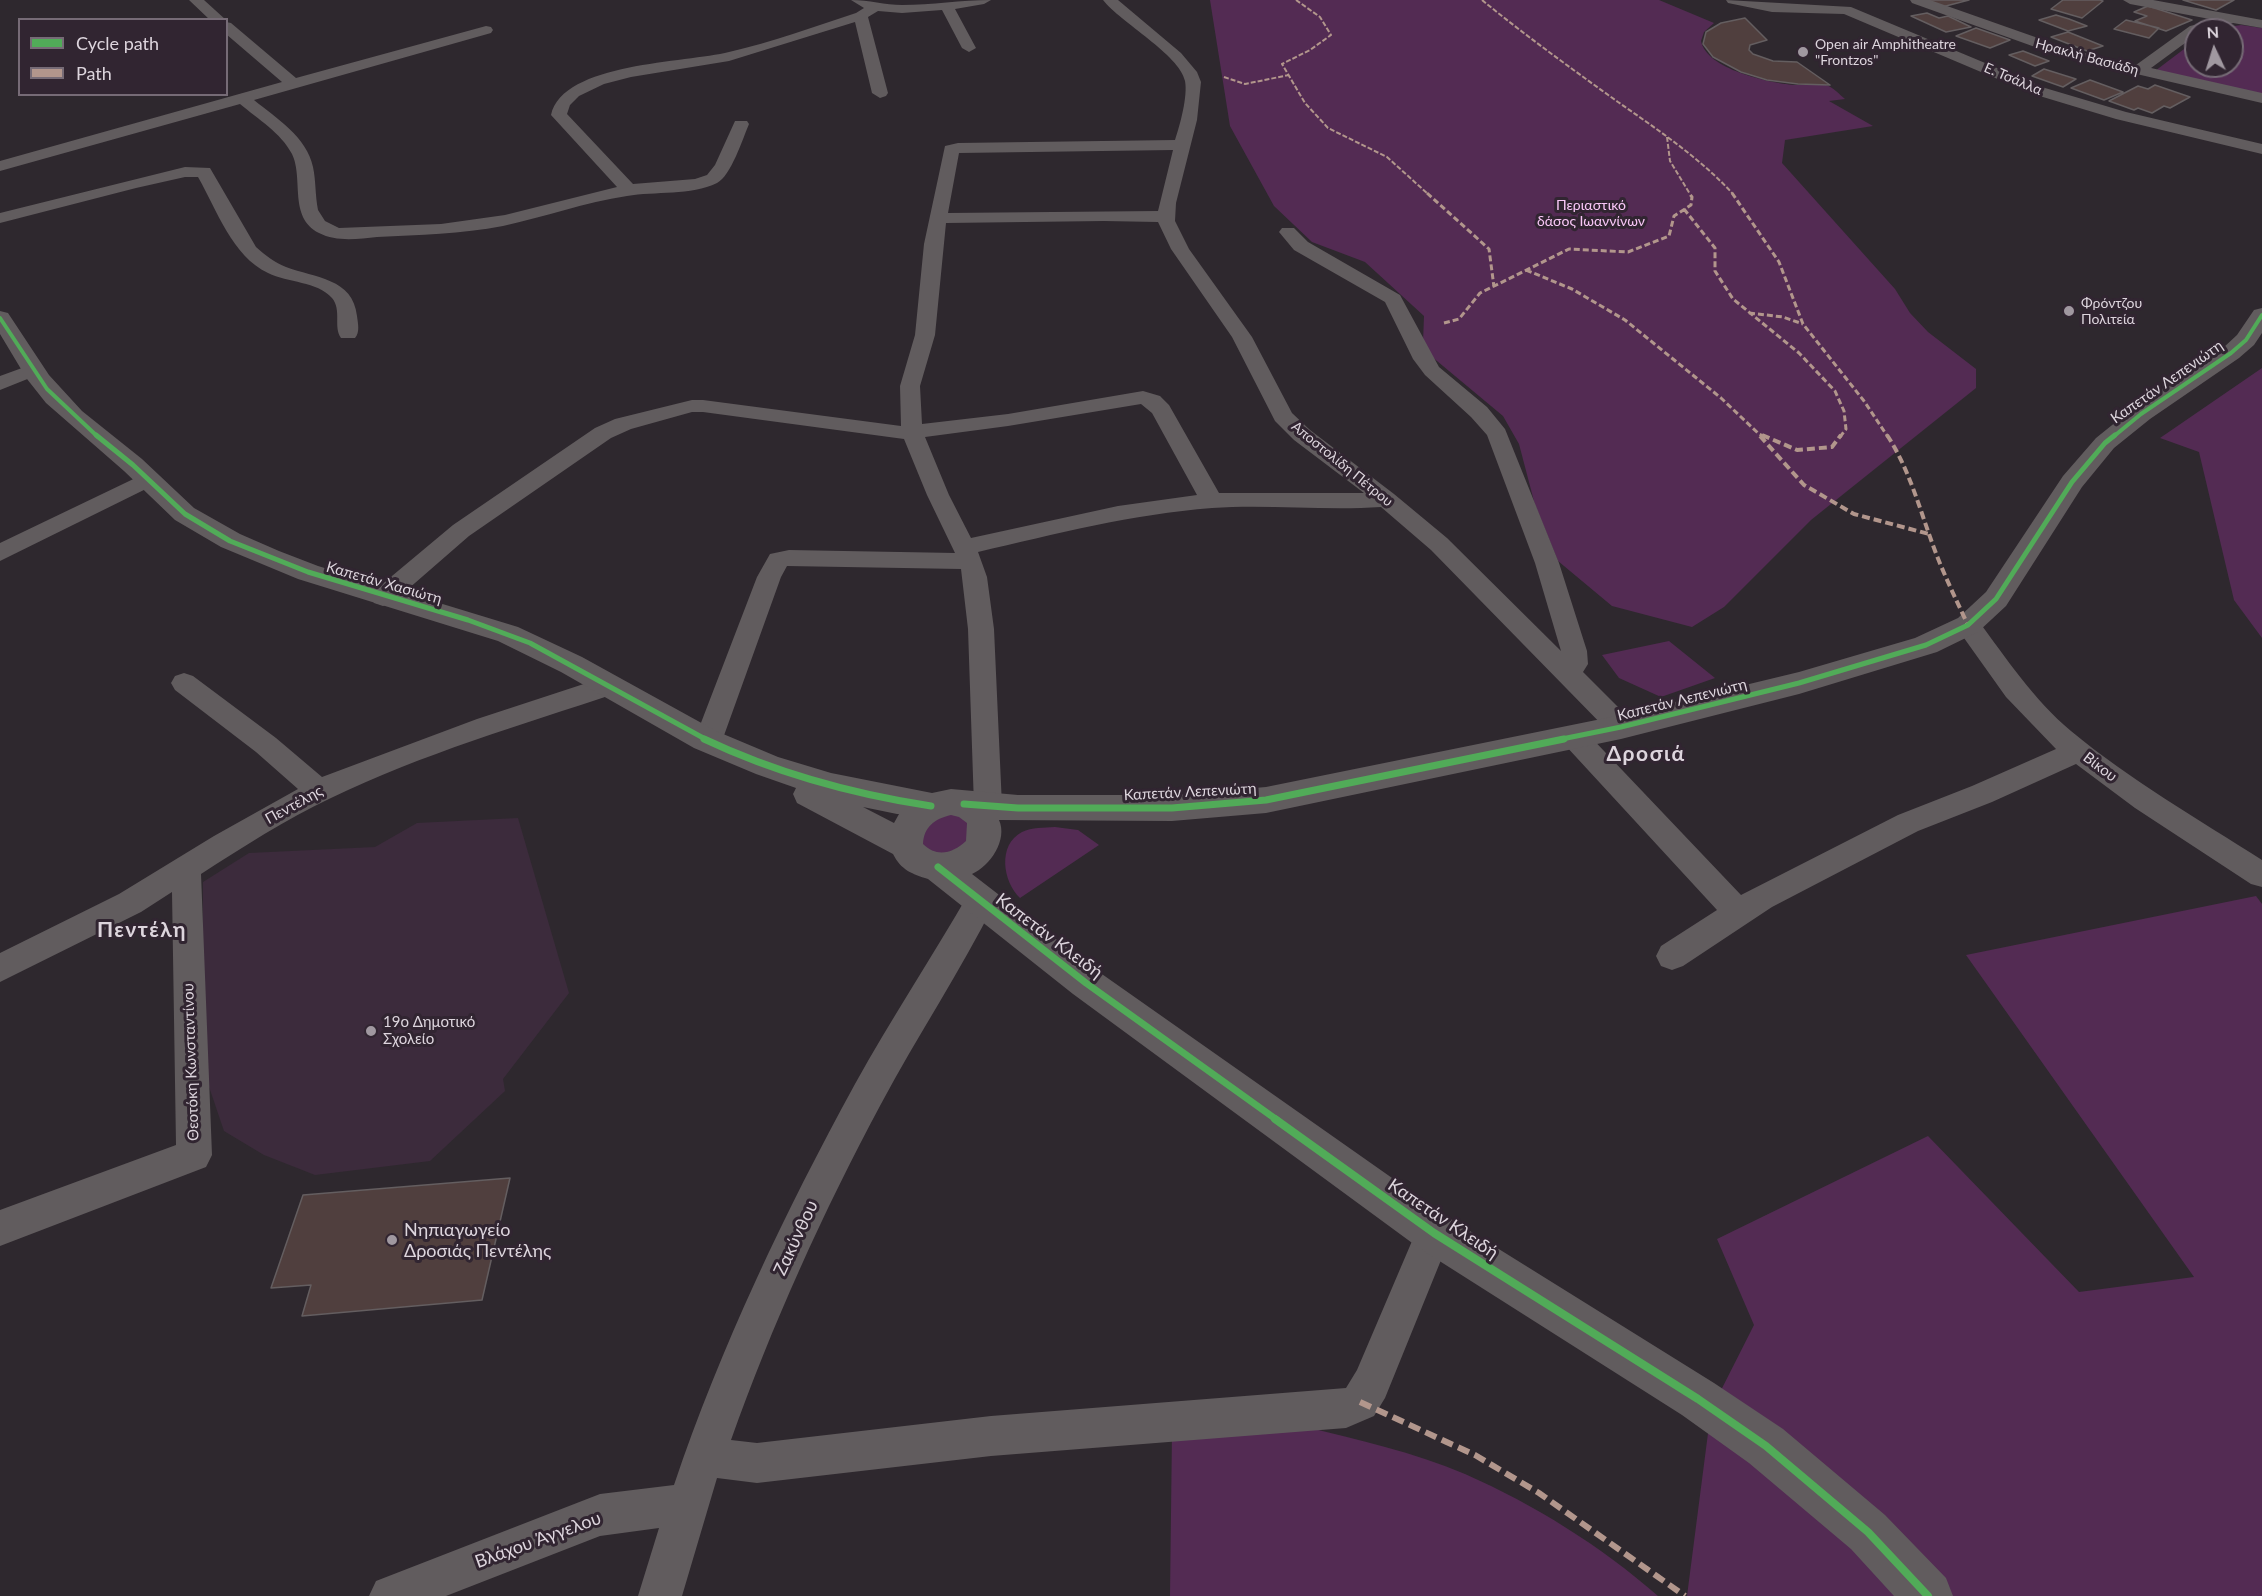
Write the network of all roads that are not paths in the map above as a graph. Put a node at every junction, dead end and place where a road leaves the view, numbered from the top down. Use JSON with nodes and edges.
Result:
{"nodes":[{"id":1,"x":196,"y":0,"type":"edge"},
{"id":2,"x":219,"y":0,"type":"edge"},
{"id":3,"x":984,"y":0,"type":"edge"},
{"id":4,"x":1110,"y":0,"type":"edge"},
{"id":5,"x":1733,"y":0,"type":"edge"},
{"id":6,"x":1917,"y":0,"type":"edge"},
{"id":7,"x":2130,"y":0,"type":"edge"},
{"id":8,"x":946,"y":5,"type":"junction"},
{"id":9,"x":864,"y":8,"type":"edge"},
{"id":10,"x":213,"y":15,"type":"edge"},
{"id":11,"x":2227,"y":18,"type":"edge"},
{"id":12,"x":2244,"y":21,"type":"edge"},
{"id":13,"x":2262,"y":24,"type":"edge"},
{"id":14,"x":228,"y":28,"type":"edge"},
{"id":15,"x":486,"y":30,"type":"dead end"},
{"id":16,"x":2184,"y":37,"type":"edge"},
{"id":17,"x":969,"y":48,"type":"dead end"},
{"id":18,"x":2138,"y":71,"type":"junction"},
{"id":19,"x":293,"y":84,"type":"junction"},
{"id":20,"x":880,"y":93,"type":"dead end"},
{"id":21,"x":243,"y":98,"type":"junction"},
{"id":22,"x":2262,"y":98,"type":"edge"},
{"id":23,"x":741,"y":124,"type":"dead end"},
{"id":24,"x":1184,"y":145,"type":"junction"},
{"id":25,"x":2262,"y":149,"type":"edge"},
{"id":26,"x":0,"y":166,"type":"edge"},
{"id":27,"x":629,"y":190,"type":"junction"},
{"id":28,"x":1166,"y":217,"type":"junction"},
{"id":29,"x":0,"y":218,"type":"edge"},
{"id":30,"x":938,"y":218,"type":"junction"},
{"id":31,"x":1288,"y":232,"type":"dead end"},
{"id":32,"x":2262,"y":315,"type":"edge"},
{"id":33,"x":0,"y":318,"type":"edge"},
{"id":34,"x":348,"y":334,"type":"dead end"},
{"id":35,"x":33,"y":369,"type":"junction"},
{"id":36,"x":0,"y":384,"type":"edge"},
{"id":37,"x":912,"y":432,"type":"junction"},
{"id":38,"x":148,"y":479,"type":"junction"},
{"id":39,"x":1386,"y":499,"type":"junction"},
{"id":40,"x":1212,"y":501,"type":"junction"},
{"id":41,"x":0,"y":553,"type":"edge"},
{"id":42,"x":967,"y":554,"type":"junction"},
{"id":43,"x":382,"y":597,"type":"junction"},
{"id":44,"x":1968,"y":625,"type":"junction"},
{"id":45,"x":1565,"y":673,"type":"junction"},
{"id":46,"x":184,"y":683,"type":"dead end"},
{"id":47,"x":608,"y":686,"type":"junction"},
{"id":48,"x":1622,"y":727,"type":"junction"},
{"id":49,"x":1575,"y":738,"type":"junction"},
{"id":50,"x":708,"y":741,"type":"junction"},
{"id":51,"x":2078,"y":751,"type":"junction"},
{"id":52,"x":780,"y":771,"type":"junction"},
{"id":53,"x":319,"y":791,"type":"junction"},
{"id":54,"x":931,"y":806,"type":"junction"},
{"id":55,"x":987,"y":820,"type":"junction"},
{"id":56,"x":906,"y":845,"type":"junction"},
{"id":57,"x":938,"y":867,"type":"junction"},
{"id":58,"x":186,"y":869,"type":"junction"},
{"id":59,"x":2262,"y":875,"type":"edge"},
{"id":60,"x":980,"y":902,"type":"junction"},
{"id":61,"x":1738,"y":912,"type":"junction"},
{"id":62,"x":1672,"y":956,"type":"dead end"},
{"id":63,"x":0,"y":968,"type":"edge"},
{"id":64,"x":0,"y":1228,"type":"edge"},
{"id":65,"x":1434,"y":1233,"type":"junction"},
{"id":66,"x":707,"y":1453,"type":"junction"},
{"id":67,"x":689,"y":1504,"type":"junction"},
{"id":68,"x":391,"y":1596,"type":"edge"},
{"id":69,"x":660,"y":1596,"type":"edge"},
{"id":70,"x":1928,"y":1596,"type":"edge"}],
"edges":[{"from":1,"to":10,"type":"street"},
{"from":2,"to":10,"type":"street"},
{"from":3,"to":8,"type":"street"},
{"from":4,"to":24,"type":"street"},
{"from":5,"to":25,"type":"street","name":"Ε. Τσάλλα"},
{"from":6,"to":18,"type":"street","name":"Ηρακλή Βασιάδη"},
{"from":7,"to":11,"type":"street"},
{"from":8,"to":9,"type":"street"},
{"from":8,"to":17,"type":"street"},
{"from":9,"to":20,"type":"street"},
{"from":9,"to":27,"type":"street"},
{"from":12,"to":13,"type":"street"},
{"from":14,"to":19,"type":"street"},
{"from":15,"to":19,"type":"street"},
{"from":16,"to":18,"type":"street"},
{"from":18,"to":22,"type":"street","name":"Ηρακλή Βασιάδη"},
{"from":19,"to":21,"type":"street"},
{"from":21,"to":26,"type":"street"},
{"from":21,"to":27,"type":"street"},
{"from":23,"to":27,"type":"street"},
{"from":24,"to":28,"type":"street"},
{"from":24,"to":30,"type":"street"},
{"from":28,"to":30,"type":"street"},
{"from":28,"to":39,"type":"street","name":"Αποστολίδη Πέτρου"},
{"from":29,"to":34,"type":"street"},
{"from":30,"to":37,"type":"street"},
{"from":31,"to":45,"type":"street"},
{"from":32,"to":44,"type":"street","name":"Καπετάν Λεπενιώτη"},
{"from":33,"to":35,"type":"street","name":"Καπετάν Χασιώτη"},
{"from":35,"to":36,"type":"street"},
{"from":35,"to":38,"type":"street","name":"Καπετάν Χασιώτη"},
{"from":37,"to":40,"type":"street"},
{"from":37,"to":42,"type":"street"},
{"from":37,"to":43,"type":"street"},
{"from":38,"to":41,"type":"street"},
{"from":38,"to":43,"type":"street","name":"Καπετάν Χασιώτη"},
{"from":39,"to":40,"type":"street"},
{"from":39,"to":45,"type":"street","name":"Αποστολίδη Πέτρου"},
{"from":40,"to":42,"type":"street"},
{"from":42,"to":50,"type":"street"},
{"from":42,"to":55,"type":"street"},
{"from":43,"to":47,"type":"street","name":"Καπετάν Χασιώτη"},
{"from":44,"to":48,"type":"street","name":"Καπετάν Λεπενιώτη"},
{"from":44,"to":51,"type":"street","name":"Βίκου"},
{"from":45,"to":48,"type":"street","name":"Αποστολίδη Πέτρου"},
{"from":46,"to":53,"type":"street"},
{"from":47,"to":50,"type":"street","name":"Καπετάν Χασιώτη"},
{"from":47,"to":53,"type":"street","name":"Πεντέλης"},
{"from":48,"to":49,"type":"street","name":"Καπετάν Λεπενιώτη"},
{"from":49,"to":55,"type":"street","name":"Καπετάν Λεπενιώτη"},
{"from":49,"to":61,"type":"street"},
{"from":50,"to":52,"type":"street","name":"Καπετάν Χασιώτη"},
{"from":51,"to":59,"type":"street","name":"Βίκου"},
{"from":51,"to":61,"type":"street"},
{"from":52,"to":54,"type":"street","name":"Καπετάν Χασιώτη"},
{"from":52,"to":56,"type":"street","name":"Καπετάν Χασιώτη"},
{"from":53,"to":58,"type":"street","name":"Πεντέλης"},
{"from":54,"to":55,"type":"street"},
{"from":54,"to":56,"type":"street"},
{"from":55,"to":57,"type":"street"},
{"from":55,"to":60,"type":"street"},
{"from":56,"to":57,"type":"street"},
{"from":57,"to":60,"type":"street","name":"Καπετάν Κλειδή"},
{"from":58,"to":63,"type":"street","name":"Πεντέλης"},
{"from":58,"to":64,"type":"street","name":"Θεοτόκη Κωνσταντίνου"},
{"from":60,"to":65,"type":"street","name":"Καπετάν Κλειδή"},
{"from":60,"to":66,"type":"street","name":"Ζακύνθου"},
{"from":61,"to":62,"type":"street"},
{"from":65,"to":66,"type":"street"},
{"from":65,"to":70,"type":"street","name":"Καπετάν Κλειδή"},
{"from":66,"to":67,"type":"street","name":"Ζακύνθου"},
{"from":67,"to":68,"type":"street","name":"Βλάχου Άγγελου"},
{"from":67,"to":69,"type":"street","name":"Ζακύνθου"}]}
